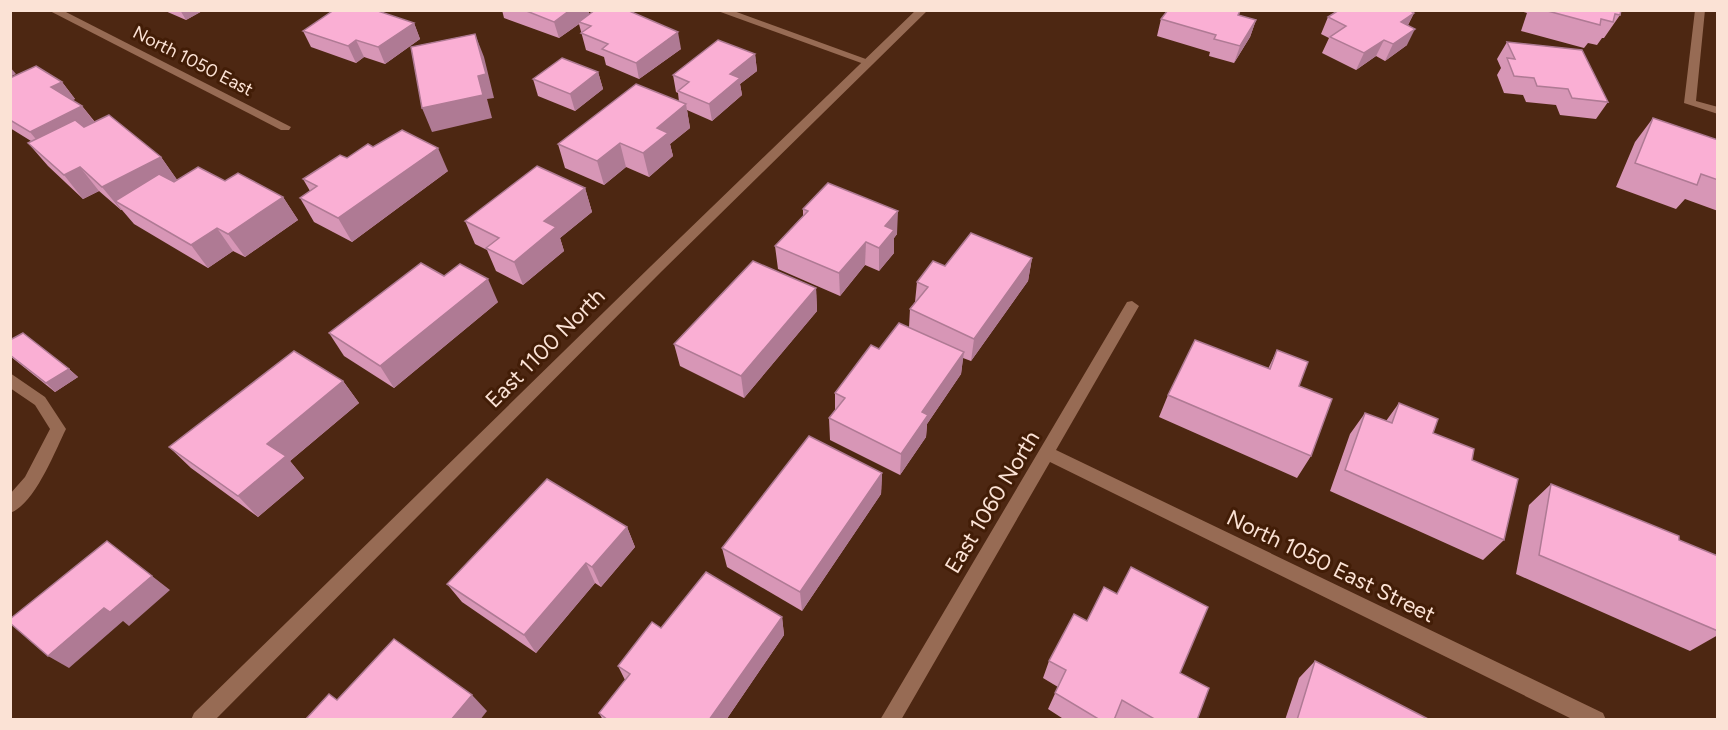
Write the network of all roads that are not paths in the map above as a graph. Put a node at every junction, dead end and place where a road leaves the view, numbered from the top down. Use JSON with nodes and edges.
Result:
{"nodes":[{"id":1,"x":53,"y":10,"type":"edge"},
{"id":2,"x":720,"y":10,"type":"edge"},
{"id":3,"x":923,"y":10,"type":"edge"},
{"id":4,"x":1700,"y":10,"type":"edge"},
{"id":5,"x":868,"y":62,"type":"junction"},
{"id":6,"x":1718,"y":111,"type":"edge"},
{"id":7,"x":285,"y":127,"type":"dead end"},
{"id":8,"x":1132,"y":306,"type":"dead end"},
{"id":9,"x":10,"y":379,"type":"edge"},
{"id":10,"x":1047,"y":453,"type":"junction"},
{"id":11,"x":10,"y":506,"type":"edge"},
{"id":12,"x":1574,"y":714,"type":"edge"},
{"id":13,"x":201,"y":720,"type":"edge"},
{"id":14,"x":890,"y":720,"type":"edge"},
{"id":15,"x":1596,"y":720,"type":"edge"}],
"edges":[{"from":1,"to":7,"type":"street","name":"North 1050 East"},
{"from":2,"to":5,"type":"street"},
{"from":3,"to":5,"type":"street","name":"East 1100 North"},
{"from":4,"to":6,"type":"street"},
{"from":5,"to":13,"type":"street","name":"East 1100 North"},
{"from":8,"to":10,"type":"street","name":"East 1060 North"},
{"from":9,"to":11,"type":"street"},
{"from":10,"to":12,"type":"street","name":"North 1050 East Street"},
{"from":10,"to":14,"type":"street","name":"East 1060 North"},
{"from":12,"to":15,"type":"street","name":"North 1050 East Street"}]}
